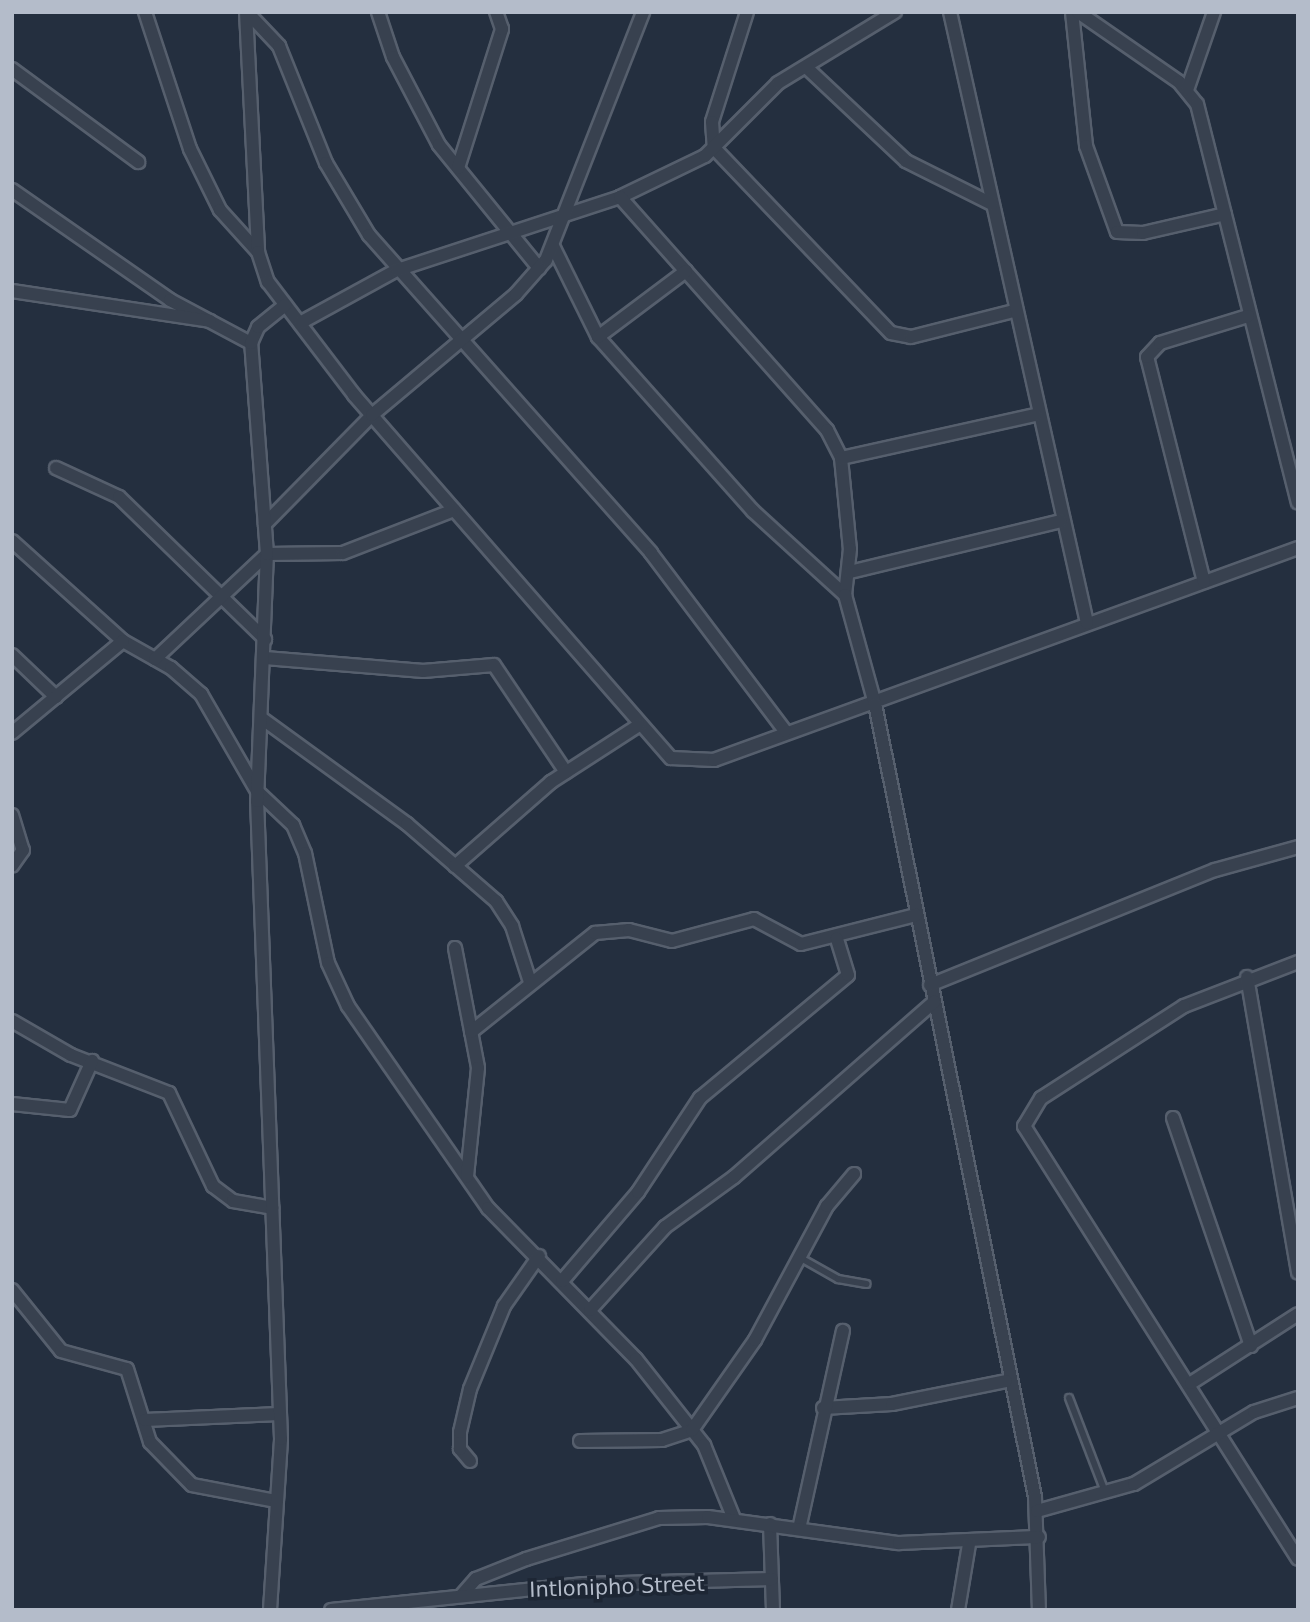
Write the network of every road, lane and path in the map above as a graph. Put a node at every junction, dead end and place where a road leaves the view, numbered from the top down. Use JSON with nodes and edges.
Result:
{"nodes":[{"id":1,"x":145,"y":12,"type":"edge"},
{"id":2,"x":247,"y":12,"type":"edge"},
{"id":3,"x":378,"y":12,"type":"edge"},
{"id":4,"x":496,"y":12,"type":"edge"},
{"id":5,"x":643,"y":12,"type":"edge"},
{"id":6,"x":747,"y":12,"type":"edge"},
{"id":7,"x":895,"y":12,"type":"edge"},
{"id":8,"x":950,"y":12,"type":"edge"},
{"id":9,"x":1072,"y":12,"type":"edge"},
{"id":10,"x":1079,"y":12,"type":"edge"},
{"id":11,"x":1214,"y":12,"type":"edge"},
{"id":12,"x":806,"y":67,"type":"junction"},
{"id":13,"x":12,"y":69,"type":"edge"},
{"id":14,"x":1187,"y":90,"type":"junction"},
{"id":15,"x":714,"y":148,"type":"junction"},
{"id":16,"x":138,"y":162,"type":"dead end"},
{"id":17,"x":458,"y":168,"type":"junction"},
{"id":18,"x":12,"y":190,"type":"edge"},
{"id":19,"x":620,"y":197,"type":"junction"},
{"id":20,"x":992,"y":204,"type":"junction"},
{"id":21,"x":568,"y":213,"type":"junction"},
{"id":22,"x":1225,"y":214,"type":"junction"},
{"id":23,"x":513,"y":236,"type":"junction"},
{"id":24,"x":554,"y":246,"type":"junction"},
{"id":25,"x":258,"y":252,"type":"junction"},
{"id":26,"x":538,"y":268,"type":"junction"},
{"id":27,"x":397,"y":270,"type":"junction"},
{"id":28,"x":686,"y":271,"type":"junction"},
{"id":29,"x":12,"y":291,"type":"edge"},
{"id":30,"x":285,"y":304,"type":"junction"},
{"id":31,"x":1014,"y":311,"type":"junction"},
{"id":32,"x":1248,"y":316,"type":"junction"},
{"id":33,"x":210,"y":321,"type":"junction"},
{"id":34,"x":300,"y":323,"type":"junction"},
{"id":35,"x":598,"y":337,"type":"junction"},
{"id":36,"x":459,"y":341,"type":"junction"},
{"id":37,"x":251,"y":343,"type":"junction"},
{"id":38,"x":372,"y":415,"type":"junction"},
{"id":39,"x":1035,"y":415,"type":"junction"},
{"id":40,"x":841,"y":458,"type":"junction"},
{"id":41,"x":56,"y":468,"type":"dead end"},
{"id":42,"x":1298,"y":502,"type":"edge"},
{"id":43,"x":454,"y":510,"type":"junction"},
{"id":44,"x":1061,"y":521,"type":"junction"},
{"id":45,"x":265,"y":524,"type":"junction"},
{"id":46,"x":12,"y":541,"type":"edge"},
{"id":47,"x":1298,"y":548,"type":"edge"},
{"id":48,"x":267,"y":554,"type":"junction"},
{"id":49,"x":850,"y":572,"type":"junction"},
{"id":50,"x":1204,"y":582,"type":"junction"},
{"id":51,"x":845,"y":595,"type":"junction"},
{"id":52,"x":218,"y":596,"type":"junction"},
{"id":53,"x":1087,"y":623,"type":"junction"},
{"id":54,"x":265,"y":639,"type":"junction"},
{"id":55,"x":123,"y":641,"type":"junction"},
{"id":56,"x":12,"y":655,"type":"edge"},
{"id":57,"x":265,"y":658,"type":"junction"},
{"id":58,"x":155,"y":659,"type":"junction"},
{"id":59,"x":55,"y":697,"type":"junction"},
{"id":60,"x":875,"y":704,"type":"junction"},
{"id":61,"x":264,"y":720,"type":"junction"},
{"id":62,"x":639,"y":725,"type":"junction"},
{"id":63,"x":785,"y":731,"type":"junction"},
{"id":64,"x":12,"y":733,"type":"edge"},
{"id":65,"x":566,"y":772,"type":"junction"},
{"id":66,"x":257,"y":791,"type":"junction"},
{"id":67,"x":12,"y":815,"type":"edge"},
{"id":68,"x":1298,"y":847,"type":"edge"},
{"id":69,"x":12,"y":866,"type":"edge"},
{"id":70,"x":455,"y":866,"type":"junction"},
{"id":71,"x":916,"y":915,"type":"junction"},
{"id":72,"x":837,"y":939,"type":"junction"},
{"id":73,"x":455,"y":948,"type":"dead end"},
{"id":74,"x":1298,"y":961,"type":"edge"},
{"id":75,"x":1247,"y":977,"type":"junction"},
{"id":76,"x":530,"y":982,"type":"junction"},
{"id":77,"x":930,"y":985,"type":"junction"},
{"id":78,"x":934,"y":1002,"type":"junction"},
{"id":79,"x":12,"y":1021,"type":"edge"},
{"id":80,"x":471,"y":1032,"type":"junction"},
{"id":81,"x":92,"y":1061,"type":"junction"},
{"id":82,"x":12,"y":1104,"type":"edge"},
{"id":83,"x":1173,"y":1118,"type":"dead end"},
{"id":84,"x":853,"y":1174,"type":"dead end"},
{"id":85,"x":467,"y":1176,"type":"junction"},
{"id":86,"x":272,"y":1208,"type":"junction"},
{"id":87,"x":539,"y":1256,"type":"junction"},
{"id":88,"x":797,"y":1256,"type":"junction"},
{"id":89,"x":1298,"y":1273,"type":"edge"},
{"id":90,"x":562,"y":1281,"type":"junction"},
{"id":91,"x":867,"y":1284,"type":"dead end"},
{"id":92,"x":12,"y":1290,"type":"edge"},
{"id":93,"x":590,"y":1310,"type":"junction"},
{"id":94,"x":1298,"y":1314,"type":"edge"},
{"id":95,"x":843,"y":1331,"type":"dead end"},
{"id":96,"x":1251,"y":1346,"type":"junction"},
{"id":97,"x":1006,"y":1381,"type":"junction"},
{"id":98,"x":1191,"y":1383,"type":"junction"},
{"id":99,"x":1069,"y":1398,"type":"dead end"},
{"id":100,"x":1298,"y":1398,"type":"edge"},
{"id":101,"x":823,"y":1408,"type":"junction"},
{"id":102,"x":279,"y":1414,"type":"junction"},
{"id":103,"x":145,"y":1420,"type":"junction"},
{"id":104,"x":692,"y":1430,"type":"junction"},
{"id":105,"x":1220,"y":1431,"type":"junction"},
{"id":106,"x":580,"y":1441,"type":"dead end"},
{"id":107,"x":470,"y":1461,"type":"dead end"},
{"id":108,"x":1105,"y":1494,"type":"junction"},
{"id":109,"x":276,"y":1501,"type":"junction"},
{"id":110,"x":1037,"y":1511,"type":"junction"},
{"id":111,"x":734,"y":1520,"type":"junction"},
{"id":112,"x":770,"y":1524,"type":"junction"},
{"id":113,"x":799,"y":1529,"type":"junction"},
{"id":114,"x":1039,"y":1537,"type":"junction"},
{"id":115,"x":969,"y":1544,"type":"junction"},
{"id":116,"x":1298,"y":1559,"type":"edge"},
{"id":117,"x":772,"y":1579,"type":"junction"},
{"id":118,"x":462,"y":1603,"type":"edge"},
{"id":119,"x":270,"y":1610,"type":"edge"},
{"id":120,"x":331,"y":1610,"type":"edge"},
{"id":121,"x":773,"y":1610,"type":"edge"},
{"id":122,"x":958,"y":1610,"type":"edge"},
{"id":123,"x":1039,"y":1610,"type":"edge"}],
"edges":[{"from":1,"to":25,"type":"street"},
{"from":2,"to":25,"type":"street"},
{"from":2,"to":27,"type":"street"},
{"from":3,"to":17,"type":"street"},
{"from":4,"to":17,"type":"street"},
{"from":5,"to":21,"type":"street"},
{"from":6,"to":15,"type":"street"},
{"from":7,"to":12,"type":"street"},
{"from":8,"to":20,"type":"street"},
{"from":9,"to":22,"type":"street"},
{"from":10,"to":14,"type":"street"},
{"from":11,"to":14,"type":"street"},
{"from":12,"to":15,"type":"street"},
{"from":12,"to":20,"type":"street"},
{"from":13,"to":16,"type":"street"},
{"from":14,"to":22,"type":"street"},
{"from":15,"to":19,"type":"street"},
{"from":15,"to":31,"type":"street"},
{"from":17,"to":23,"type":"street"},
{"from":18,"to":33,"type":"street"},
{"from":19,"to":21,"type":"street"},
{"from":19,"to":28,"type":"street"},
{"from":20,"to":31,"type":"street"},
{"from":21,"to":23,"type":"street"},
{"from":21,"to":24,"type":"street"},
{"from":22,"to":32,"type":"street"},
{"from":23,"to":26,"type":"street"},
{"from":23,"to":27,"type":"street"},
{"from":24,"to":26,"type":"street"},
{"from":24,"to":35,"type":"street"},
{"from":25,"to":30,"type":"street"},
{"from":26,"to":36,"type":"street"},
{"from":27,"to":34,"type":"street"},
{"from":27,"to":36,"type":"street"},
{"from":28,"to":35,"type":"street"},
{"from":28,"to":40,"type":"street"},
{"from":29,"to":33,"type":"street"},
{"from":30,"to":34,"type":"street"},
{"from":30,"to":37,"type":"street"},
{"from":31,"to":39,"type":"street"},
{"from":32,"to":42,"type":"street"},
{"from":32,"to":50,"type":"street"},
{"from":33,"to":37,"type":"street"},
{"from":34,"to":38,"type":"street"},
{"from":35,"to":51,"type":"street"},
{"from":36,"to":38,"type":"street"},
{"from":36,"to":63,"type":"street"},
{"from":37,"to":45,"type":"street"},
{"from":38,"to":43,"type":"street"},
{"from":38,"to":45,"type":"street"},
{"from":39,"to":40,"type":"street"},
{"from":39,"to":44,"type":"street"},
{"from":40,"to":49,"type":"street"},
{"from":41,"to":52,"type":"street"},
{"from":43,"to":48,"type":"street"},
{"from":43,"to":62,"type":"street"},
{"from":44,"to":49,"type":"street"},
{"from":44,"to":53,"type":"street"},
{"from":45,"to":48,"type":"street"},
{"from":46,"to":55,"type":"street"},
{"from":47,"to":50,"type":"street"},
{"from":48,"to":52,"type":"street"},
{"from":48,"to":54,"type":"street"},
{"from":49,"to":51,"type":"street"},
{"from":50,"to":53,"type":"street"},
{"from":51,"to":60,"type":"street"},
{"from":52,"to":54,"type":"street"},
{"from":52,"to":58,"type":"street"},
{"from":53,"to":60,"type":"street"},
{"from":54,"to":57,"type":"street"},
{"from":55,"to":58,"type":"street"},
{"from":55,"to":59,"type":"street"},
{"from":56,"to":59,"type":"street"},
{"from":57,"to":61,"type":"street"},
{"from":57,"to":65,"type":"street"},
{"from":58,"to":66,"type":"street"},
{"from":59,"to":64,"type":"street"},
{"from":60,"to":63,"type":"street"},
{"from":60,"to":71,"type":"street"},
{"from":61,"to":66,"type":"street"},
{"from":61,"to":70,"type":"street"},
{"from":62,"to":63,"type":"street"},
{"from":62,"to":65,"type":"street"},
{"from":65,"to":70,"type":"street"},
{"from":66,"to":85,"type":"street"},
{"from":66,"to":86,"type":"street"},
{"from":67,"to":69,"type":"street"},
{"from":68,"to":77,"type":"street"},
{"from":70,"to":76,"type":"street"},
{"from":71,"to":72,"type":"street"},
{"from":71,"to":77,"type":"street"},
{"from":72,"to":76,"type":"street"},
{"from":72,"to":90,"type":"street"},
{"from":73,"to":80,"type":"street"},
{"from":74,"to":75,"type":"street"},
{"from":75,"to":89,"type":"street"},
{"from":75,"to":98,"type":"street"},
{"from":76,"to":80,"type":"street"},
{"from":77,"to":78,"type":"street"},
{"from":78,"to":93,"type":"street"},
{"from":78,"to":97,"type":"street"},
{"from":79,"to":81,"type":"street"},
{"from":80,"to":85,"type":"street"},
{"from":81,"to":82,"type":"street"},
{"from":81,"to":86,"type":"street"},
{"from":83,"to":96,"type":"street"},
{"from":84,"to":88,"type":"street"},
{"from":85,"to":87,"type":"street"},
{"from":86,"to":102,"type":"street"},
{"from":87,"to":90,"type":"street"},
{"from":87,"to":107,"type":"street"},
{"from":88,"to":91,"type":"lane"},
{"from":88,"to":104,"type":"street"},
{"from":90,"to":93,"type":"street"},
{"from":92,"to":103,"type":"street"},
{"from":93,"to":104,"type":"street"},
{"from":94,"to":96,"type":"street"},
{"from":95,"to":101,"type":"street"},
{"from":96,"to":98,"type":"street"},
{"from":97,"to":101,"type":"street"},
{"from":97,"to":110,"type":"street"},
{"from":98,"to":105,"type":"street"},
{"from":99,"to":108,"type":"lane"},
{"from":100,"to":105,"type":"street"},
{"from":101,"to":113,"type":"street"},
{"from":102,"to":103,"type":"street"},
{"from":102,"to":109,"type":"street"},
{"from":103,"to":109,"type":"street"},
{"from":104,"to":106,"type":"street"},
{"from":104,"to":111,"type":"street"},
{"from":105,"to":108,"type":"street"},
{"from":105,"to":116,"type":"street"},
{"from":108,"to":110,"type":"street"},
{"from":109,"to":119,"type":"street"},
{"from":110,"to":114,"type":"street"},
{"from":111,"to":112,"type":"street"},
{"from":111,"to":118,"type":"street"},
{"from":112,"to":113,"type":"street"},
{"from":112,"to":117,"type":"street"},
{"from":113,"to":115,"type":"street"},
{"from":114,"to":115,"type":"street"},
{"from":114,"to":123,"type":"street"},
{"from":115,"to":122,"type":"street"},
{"from":117,"to":118,"type":"street","name":"Intlonipho Street"},
{"from":117,"to":121,"type":"street"},
{"from":118,"to":120,"type":"street","name":"Intlonipho Street"}]}
